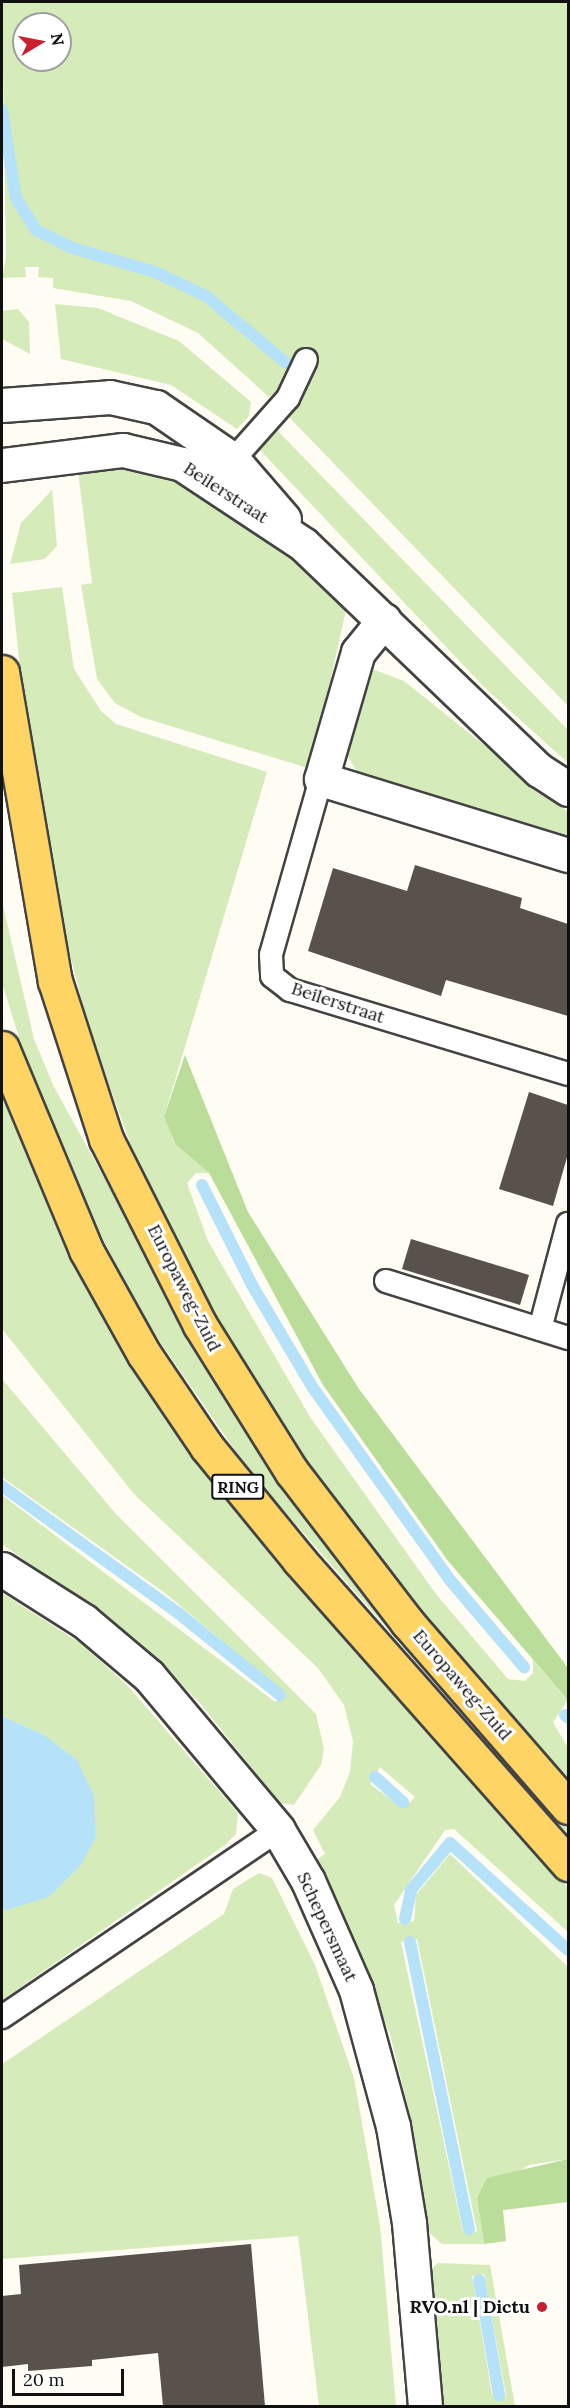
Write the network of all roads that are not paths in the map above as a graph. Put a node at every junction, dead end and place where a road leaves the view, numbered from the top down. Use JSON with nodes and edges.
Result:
{"nodes":[{"id":1,"x":306,"y":360,"type":"dead end"},
{"id":2,"x":2,"y":405,"type":"edge"},
{"id":3,"x":233,"y":460,"type":"junction"},
{"id":4,"x":2,"y":465,"type":"edge"},
{"id":5,"x":303,"y":544,"type":"junction"},
{"id":6,"x":384,"y":620,"type":"junction"},
{"id":7,"x":2,"y":672,"type":"edge"},
{"id":8,"x":321,"y":779,"type":"junction"},
{"id":9,"x":568,"y":789,"type":"edge"},
{"id":10,"x":568,"y":855,"type":"edge"},
{"id":11,"x":2,"y":1048,"type":"edge"},
{"id":12,"x":568,"y":1074,"type":"edge"},
{"id":13,"x":568,"y":1224,"type":"edge"},
{"id":14,"x":386,"y":1281,"type":"dead end"},
{"id":15,"x":540,"y":1329,"type":"junction"},
{"id":16,"x":568,"y":1338,"type":"edge"},
{"id":17,"x":2,"y":1569,"type":"edge"},
{"id":18,"x":568,"y":1807,"type":"edge"},
{"id":19,"x":278,"y":1830,"type":"junction"},
{"id":20,"x":568,"y":1864,"type":"edge"},
{"id":21,"x":2,"y":2017,"type":"edge"},
{"id":22,"x":425,"y":2406,"type":"edge"}],
"edges":[{"from":1,"to":3,"type":"lane"},
{"from":2,"to":3,"type":"street","name":"Beilerstraat"},
{"from":3,"to":5,"type":"street","name":"Beilerstraat"},
{"from":4,"to":5,"type":"street","name":"Beilerstraat"},
{"from":5,"to":6,"type":"street","name":"Beilerstraat"},
{"from":6,"to":8,"type":"street","name":"Beilerstraat"},
{"from":6,"to":9,"type":"street","name":"Beilerstraat"},
{"from":7,"to":18,"type":"main road","name":"Europaweg-Zuid","number":"RING"},
{"from":8,"to":10,"type":"street"},
{"from":8,"to":12,"type":"lane","name":"Beilerstraat"},
{"from":11,"to":20,"type":"main road","number":"RING"},
{"from":13,"to":15,"type":"lane"},
{"from":14,"to":15,"type":"lane"},
{"from":15,"to":16,"type":"lane"},
{"from":17,"to":19,"type":"street","name":"Schepersmaat"},
{"from":19,"to":21,"type":"lane"},
{"from":19,"to":22,"type":"street","name":"Schepersmaat"}]}
